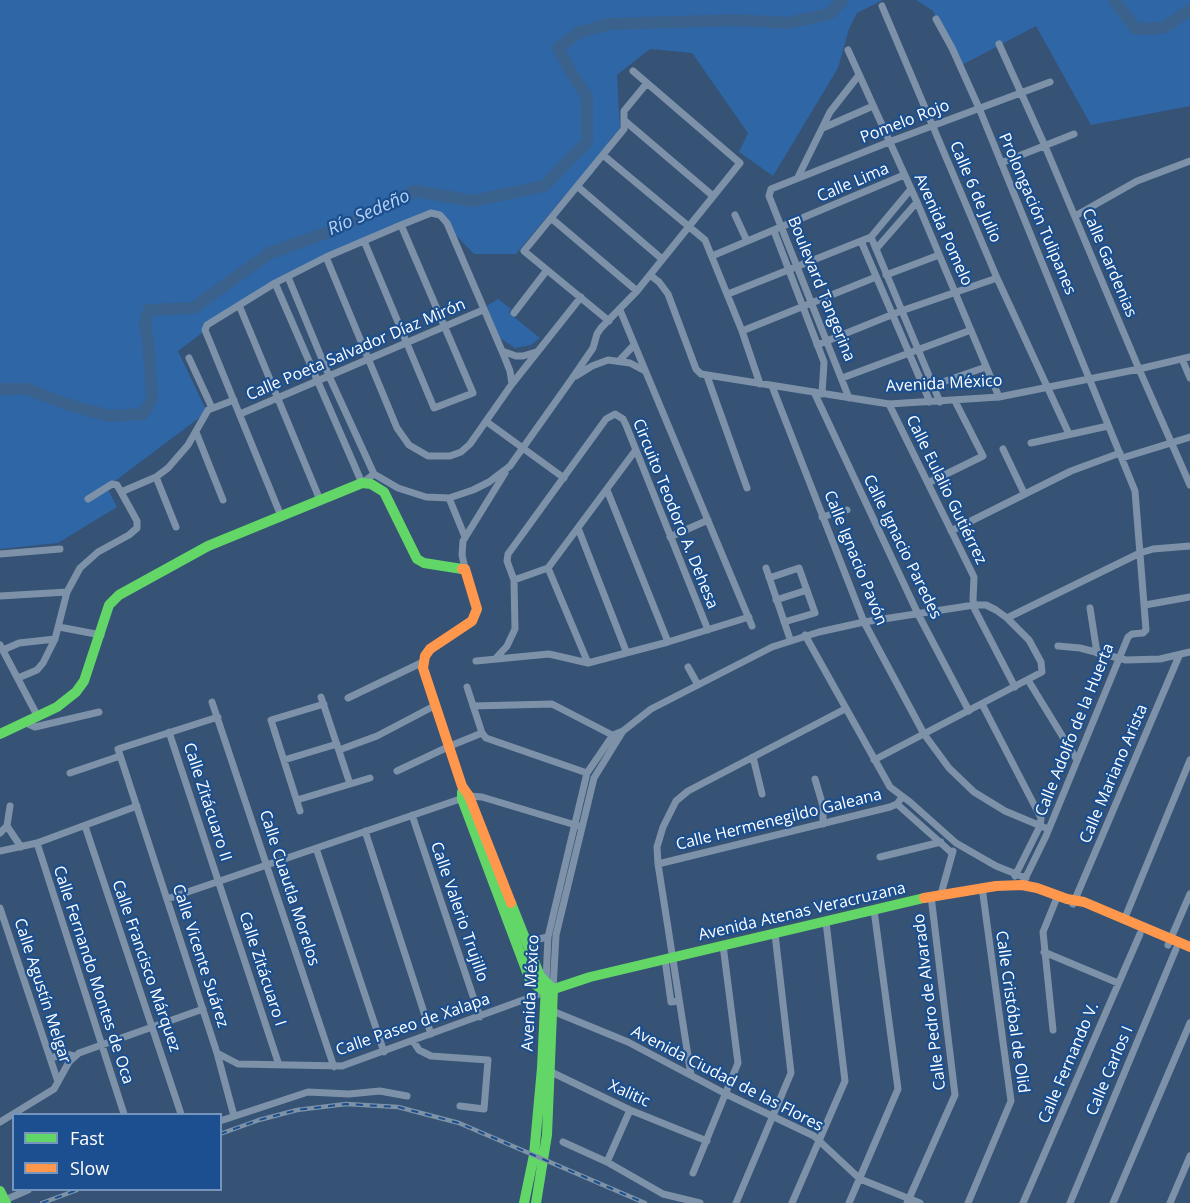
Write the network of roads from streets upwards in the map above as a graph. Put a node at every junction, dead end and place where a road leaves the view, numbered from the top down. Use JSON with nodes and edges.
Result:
{"nodes":[{"id":1,"x":882,"y":6,"type":"dead end"},
{"id":2,"x":936,"y":19,"type":"dead end"},
{"id":3,"x":999,"y":44,"type":"dead end"},
{"id":4,"x":848,"y":50,"type":"dead end"},
{"id":5,"x":633,"y":71,"type":"dead end"},
{"id":6,"x":860,"y":75,"type":"junction"},
{"id":7,"x":1050,"y":82,"type":"dead end"},
{"id":8,"x":647,"y":83,"type":"junction"},
{"id":9,"x":1021,"y":93,"type":"junction"},
{"id":10,"x":873,"y":106,"type":"junction"},
{"id":11,"x":979,"y":108,"type":"junction"},
{"id":12,"x":625,"y":121,"type":"junction"},
{"id":13,"x":933,"y":126,"type":"junction"},
{"id":14,"x":824,"y":128,"type":"junction"},
{"id":15,"x":1074,"y":134,"type":"dead end"},
{"id":16,"x":889,"y":142,"type":"junction"},
{"id":17,"x":1045,"y":146,"type":"junction"},
{"id":18,"x":603,"y":155,"type":"junction"},
{"id":19,"x":1190,"y":161,"type":"edge"},
{"id":20,"x":1001,"y":163,"type":"junction"},
{"id":21,"x":904,"y":175,"type":"junction"},
{"id":22,"x":797,"y":178,"type":"junction"},
{"id":23,"x":577,"y":186,"type":"junction"},
{"id":24,"x":771,"y":189,"type":"joint"},
{"id":25,"x":911,"y":189,"type":"junction"},
{"id":26,"x":713,"y":196,"type":"junction"},
{"id":27,"x":917,"y":202,"type":"junction"},
{"id":28,"x":735,"y":215,"type":"dead end"},
{"id":29,"x":1075,"y":216,"type":"junction"},
{"id":30,"x":550,"y":218,"type":"junction"},
{"id":31,"x":401,"y":225,"type":"junction"},
{"id":32,"x":690,"y":225,"type":"junction"},
{"id":33,"x":782,"y":227,"type":"junction"},
{"id":34,"x":774,"y":231,"type":"junction"},
{"id":35,"x":871,"y":237,"type":"junction"},
{"id":36,"x":364,"y":241,"type":"junction"},
{"id":37,"x":747,"y":241,"type":"junction"},
{"id":38,"x":861,"y":241,"type":"junction"},
{"id":39,"x":876,"y":249,"type":"junction"},
{"id":40,"x":939,"y":255,"type":"junction"},
{"id":41,"x":712,"y":256,"type":"junction"},
{"id":42,"x":326,"y":257,"type":"junction"},
{"id":43,"x":662,"y":259,"type":"junction"},
{"id":44,"x":798,"y":265,"type":"junction"},
{"id":45,"x":788,"y":269,"type":"junction"},
{"id":46,"x":547,"y":270,"type":"junction"},
{"id":47,"x":650,"y":275,"type":"junction"},
{"id":48,"x":886,"y":275,"type":"junction"},
{"id":49,"x":288,"y":277,"type":"junction"},
{"id":50,"x":876,"y":277,"type":"junction"},
{"id":51,"x":997,"y":278,"type":"junction"},
{"id":52,"x":275,"y":283,"type":"junction"},
{"id":53,"x":637,"y":291,"type":"junction"},
{"id":54,"x":956,"y":293,"type":"junction"},
{"id":55,"x":728,"y":294,"type":"junction"},
{"id":56,"x":581,"y":297,"type":"junction"},
{"id":57,"x":812,"y":304,"type":"junction"},
{"id":58,"x":239,"y":305,"type":"junction"},
{"id":59,"x":802,"y":308,"type":"junction"},
{"id":60,"x":483,"y":310,"type":"junction"},
{"id":61,"x":620,"y":310,"type":"junction"},
{"id":62,"x":901,"y":311,"type":"junction"},
{"id":63,"x":514,"y":313,"type":"dead end"},
{"id":64,"x":892,"y":315,"type":"junction"},
{"id":65,"x":609,"y":321,"type":"junction"},
{"id":66,"x":444,"y":327,"type":"junction"},
{"id":67,"x":971,"y":330,"type":"junction"},
{"id":68,"x":742,"y":331,"type":"junction"},
{"id":69,"x":828,"y":341,"type":"junction"},
{"id":70,"x":407,"y":343,"type":"junction"},
{"id":71,"x":634,"y":345,"type":"junction"},
{"id":72,"x":817,"y":345,"type":"junction"},
{"id":73,"x":593,"y":348,"type":"junction"},
{"id":74,"x":918,"y":348,"type":"junction"},
{"id":75,"x":502,"y":351,"type":"junction"},
{"id":76,"x":537,"y":351,"type":"junction"},
{"id":77,"x":909,"y":352,"type":"junction"},
{"id":78,"x":1190,"y":357,"type":"edge"},
{"id":79,"x":189,"y":358,"type":"dead end"},
{"id":80,"x":368,"y":359,"type":"junction"},
{"id":81,"x":1182,"y":359,"type":"junction"},
{"id":82,"x":619,"y":360,"type":"junction"},
{"id":83,"x":603,"y":361,"type":"junction"},
{"id":84,"x":986,"y":367,"type":"junction"},
{"id":85,"x":1139,"y":369,"type":"junction"},
{"id":86,"x":645,"y":371,"type":"junction"},
{"id":87,"x":329,"y":376,"type":"junction"},
{"id":88,"x":707,"y":376,"type":"junction"},
{"id":89,"x":842,"y":378,"type":"junction"},
{"id":90,"x":1190,"y":378,"type":"edge"},
{"id":91,"x":1090,"y":379,"type":"junction"},
{"id":92,"x":572,"y":380,"type":"junction"},
{"id":93,"x":317,"y":381,"type":"junction"},
{"id":94,"x":512,"y":384,"type":"junction"},
{"id":95,"x":760,"y":384,"type":"junction"},
{"id":96,"x":934,"y":385,"type":"junction"},
{"id":97,"x":772,"y":386,"type":"junction"},
{"id":98,"x":1048,"y":386,"type":"junction"},
{"id":99,"x":818,"y":393,"type":"junction"},
{"id":100,"x":999,"y":397,"type":"junction"},
{"id":101,"x":278,"y":398,"type":"junction"},
{"id":102,"x":849,"y":398,"type":"junction"},
{"id":103,"x":234,"y":400,"type":"junction"},
{"id":104,"x":955,"y":401,"type":"junction"},
{"id":105,"x":930,"y":402,"type":"junction"},
{"id":106,"x":940,"y":402,"type":"junction"},
{"id":107,"x":888,"y":404,"type":"junction"},
{"id":108,"x":212,"y":408,"type":"junction"},
{"id":109,"x":240,"y":414,"type":"junction"},
{"id":110,"x":487,"y":422,"type":"junction"},
{"id":111,"x":1108,"y":426,"type":"junction"},
{"id":112,"x":196,"y":432,"type":"junction"},
{"id":113,"x":1069,"y":434,"type":"junction"},
{"id":114,"x":1190,"y":437,"type":"edge"},
{"id":115,"x":1031,"y":443,"type":"dead end"},
{"id":116,"x":1172,"y":444,"type":"junction"},
{"id":117,"x":522,"y":448,"type":"junction"},
{"id":118,"x":1003,"y":449,"type":"dead end"},
{"id":119,"x":635,"y":452,"type":"junction"},
{"id":120,"x":1121,"y":456,"type":"junction"},
{"id":121,"x":510,"y":466,"type":"junction"},
{"id":122,"x":374,"y":474,"type":"junction"},
{"id":123,"x":156,"y":477,"type":"junction"},
{"id":124,"x":564,"y":478,"type":"junction"},
{"id":125,"x":362,"y":483,"type":"junction"},
{"id":126,"x":928,"y":483,"type":"junction"},
{"id":127,"x":1190,"y":485,"type":"edge"},
{"id":128,"x":398,"y":488,"type":"junction"},
{"id":129,"x":747,"y":488,"type":"dead end"},
{"id":130,"x":606,"y":490,"type":"junction"},
{"id":131,"x":121,"y":492,"type":"junction"},
{"id":132,"x":1024,"y":493,"type":"junction"},
{"id":133,"x":449,"y":498,"type":"junction"},
{"id":134,"x":88,"y":499,"type":"dead end"},
{"id":135,"x":223,"y":500,"type":"dead end"},
{"id":136,"x":320,"y":500,"type":"junction"},
{"id":137,"x":390,"y":501,"type":"junction"},
{"id":138,"x":847,"y":510,"type":"dead end"},
{"id":139,"x":281,"y":516,"type":"junction"},
{"id":140,"x":822,"y":517,"type":"junction"},
{"id":141,"x":708,"y":520,"type":"junction"},
{"id":142,"x":176,"y":527,"type":"dead end"},
{"id":143,"x":578,"y":528,"type":"junction"},
{"id":144,"x":951,"y":531,"type":"junction"},
{"id":145,"x":465,"y":537,"type":"junction"},
{"id":146,"x":670,"y":537,"type":"junction"},
{"id":147,"x":1190,"y":546,"type":"edge"},
{"id":148,"x":60,"y":549,"type":"dead end"},
{"id":149,"x":1140,"y":553,"type":"junction"},
{"id":150,"x":0,"y":554,"type":"edge"},
{"id":151,"x":548,"y":568,"type":"junction"},
{"id":152,"x":766,"y":568,"type":"dead end"},
{"id":153,"x":465,"y":569,"type":"junction"},
{"id":154,"x":769,"y":578,"type":"junction"},
{"id":155,"x":514,"y":579,"type":"junction"},
{"id":156,"x":807,"y":590,"type":"junction"},
{"id":157,"x":67,"y":592,"type":"junction"},
{"id":158,"x":0,"y":596,"type":"edge"},
{"id":159,"x":1190,"y":597,"type":"edge"},
{"id":160,"x":777,"y":600,"type":"junction"},
{"id":161,"x":974,"y":605,"type":"junction"},
{"id":162,"x":1144,"y":606,"type":"junction"},
{"id":163,"x":1090,"y":608,"type":"dead end"},
{"id":164,"x":918,"y":614,"type":"junction"},
{"id":165,"x":749,"y":617,"type":"junction"},
{"id":166,"x":1007,"y":618,"type":"junction"},
{"id":167,"x":784,"y":622,"type":"junction"},
{"id":168,"x":864,"y":622,"type":"junction"},
{"id":169,"x":752,"y":626,"type":"dead end"},
{"id":170,"x":59,"y":627,"type":"junction"},
{"id":171,"x":708,"y":630,"type":"junction"},
{"id":172,"x":101,"y":635,"type":"junction"},
{"id":173,"x":805,"y":635,"type":"junction"},
{"id":174,"x":55,"y":639,"type":"junction"},
{"id":175,"x":790,"y":639,"type":"junction"},
{"id":176,"x":668,"y":642,"type":"junction"},
{"id":177,"x":1058,"y":646,"type":"dead end"},
{"id":178,"x":1,"y":648,"type":"edge"},
{"id":179,"x":626,"y":651,"type":"junction"},
{"id":180,"x":1190,"y":652,"type":"edge"},
{"id":181,"x":1098,"y":653,"type":"junction"},
{"id":182,"x":1179,"y":656,"type":"junction"},
{"id":183,"x":496,"y":658,"type":"junction"},
{"id":184,"x":1119,"y":659,"type":"junction"},
{"id":185,"x":476,"y":661,"type":"dead end"},
{"id":186,"x":423,"y":662,"type":"junction"},
{"id":187,"x":588,"y":663,"type":"junction"},
{"id":188,"x":688,"y":667,"type":"dead end"},
{"id":189,"x":18,"y":678,"type":"junction"},
{"id":190,"x":1028,"y":680,"type":"junction"},
{"id":191,"x":698,"y":685,"type":"junction"},
{"id":192,"x":467,"y":687,"type":"dead end"},
{"id":193,"x":1016,"y":687,"type":"junction"},
{"id":194,"x":348,"y":698,"type":"dead end"},
{"id":195,"x":212,"y":702,"type":"dead end"},
{"id":196,"x":982,"y":704,"type":"junction"},
{"id":197,"x":436,"y":705,"type":"junction"},
{"id":198,"x":473,"y":706,"type":"junction"},
{"id":199,"x":845,"y":709,"type":"junction"},
{"id":200,"x":969,"y":711,"type":"junction"},
{"id":201,"x":99,"y":712,"type":"dead end"},
{"id":202,"x":38,"y":717,"type":"junction"},
{"id":203,"x":218,"y":717,"type":"junction"},
{"id":204,"x":26,"y":723,"type":"junction"},
{"id":205,"x":169,"y":732,"type":"junction"},
{"id":206,"x":482,"y":733,"type":"junction"},
{"id":207,"x":0,"y":734,"type":"edge"},
{"id":208,"x":924,"y":734,"type":"junction"},
{"id":209,"x":618,"y":735,"type":"junction"},
{"id":210,"x":450,"y":746,"type":"junction"},
{"id":211,"x":338,"y":747,"type":"junction"},
{"id":212,"x":119,"y":752,"type":"junction"},
{"id":213,"x":753,"y":757,"type":"junction"},
{"id":214,"x":1190,"y":759,"type":"edge"},
{"id":215,"x":284,"y":760,"type":"junction"},
{"id":216,"x":874,"y":760,"type":"junction"},
{"id":217,"x":1077,"y":760,"type":"junction"},
{"id":218,"x":397,"y":771,"type":"dead end"},
{"id":219,"x":70,"y":773,"type":"dead end"},
{"id":220,"x":587,"y":773,"type":"junction"},
{"id":221,"x":1187,"y":775,"type":"edge"},
{"id":222,"x":370,"y":778,"type":"dead end"},
{"id":223,"x":815,"y":779,"type":"dead end"},
{"id":224,"x":350,"y":784,"type":"junction"},
{"id":225,"x":762,"y":795,"type":"dead end"},
{"id":226,"x":466,"y":797,"type":"junction"},
{"id":227,"x":902,"y":797,"type":"junction"},
{"id":228,"x":297,"y":801,"type":"junction"},
{"id":229,"x":897,"y":804,"type":"junction"},
{"id":230,"x":10,"y":806,"type":"dead end"},
{"id":231,"x":137,"y":806,"type":"junction"},
{"id":232,"x":300,"y":811,"type":"dead end"},
{"id":233,"x":412,"y":815,"type":"junction"},
{"id":234,"x":823,"y":824,"type":"junction"},
{"id":235,"x":7,"y":826,"type":"junction"},
{"id":236,"x":85,"y":826,"type":"junction"},
{"id":237,"x":579,"y":826,"type":"junction"},
{"id":238,"x":1040,"y":826,"type":"junction"},
{"id":239,"x":1048,"y":830,"type":"junction"},
{"id":240,"x":365,"y":831,"type":"junction"},
{"id":241,"x":0,"y":833,"type":"edge"},
{"id":242,"x":948,"y":836,"type":"junction"},
{"id":243,"x":940,"y":842,"type":"junction"},
{"id":244,"x":37,"y":843,"type":"junction"},
{"id":245,"x":956,"y":843,"type":"junction"},
{"id":246,"x":21,"y":847,"type":"junction"},
{"id":247,"x":316,"y":848,"type":"junction"},
{"id":248,"x":0,"y":851,"type":"edge"},
{"id":249,"x":952,"y":853,"type":"junction"},
{"id":250,"x":880,"y":857,"type":"dead end"},
{"id":251,"x":658,"y":864,"type":"junction"},
{"id":252,"x":267,"y":865,"type":"junction"},
{"id":253,"x":1016,"y":874,"type":"junction"},
{"id":254,"x":219,"y":881,"type":"junction"},
{"id":255,"x":1024,"y":882,"type":"junction"},
{"id":256,"x":1010,"y":885,"type":"junction"},
{"id":257,"x":982,"y":887,"type":"junction"},
{"id":258,"x":1190,"y":894,"type":"edge"},
{"id":259,"x":936,"y":895,"type":"junction"},
{"id":260,"x":167,"y":898,"type":"junction"},
{"id":261,"x":1068,"y":899,"type":"junction"},
{"id":262,"x":0,"y":908,"type":"edge"},
{"id":263,"x":874,"y":910,"type":"junction"},
{"id":264,"x":1124,"y":920,"type":"junction"},
{"id":265,"x":826,"y":922,"type":"junction"},
{"id":266,"x":775,"y":934,"type":"junction"},
{"id":267,"x":1140,"y":934,"type":"junction"},
{"id":268,"x":548,"y":937,"type":"junction"},
{"id":269,"x":522,"y":943,"type":"junction"},
{"id":270,"x":1172,"y":944,"type":"junction"},
{"id":271,"x":723,"y":945,"type":"junction"},
{"id":272,"x":1190,"y":947,"type":"edge"},
{"id":273,"x":1044,"y":952,"type":"junction"},
{"id":274,"x":1190,"y":955,"type":"edge"},
{"id":275,"x":668,"y":959,"type":"junction"},
{"id":276,"x":1118,"y":983,"type":"junction"},
{"id":277,"x":548,"y":988,"type":"junction"},
{"id":278,"x":203,"y":1010,"type":"junction"},
{"id":279,"x":548,"y":1010,"type":"junction"},
{"id":280,"x":480,"y":1017,"type":"junction"},
{"id":281,"x":1190,"y":1023,"type":"edge"},
{"id":282,"x":152,"y":1028,"type":"junction"},
{"id":283,"x":1053,"y":1030,"type":"dead end"},
{"id":284,"x":432,"y":1034,"type":"junction"},
{"id":285,"x":413,"y":1041,"type":"junction"},
{"id":286,"x":102,"y":1045,"type":"junction"},
{"id":287,"x":384,"y":1052,"type":"junction"},
{"id":288,"x":217,"y":1053,"type":"junction"},
{"id":289,"x":74,"y":1056,"type":"junction"},
{"id":290,"x":50,"y":1058,"type":"junction"},
{"id":291,"x":279,"y":1065,"type":"junction"},
{"id":292,"x":334,"y":1067,"type":"junction"},
{"id":293,"x":546,"y":1070,"type":"junction"},
{"id":294,"x":691,"y":1075,"type":"junction"},
{"id":295,"x":58,"y":1082,"type":"junction"},
{"id":296,"x":726,"y":1094,"type":"junction"},
{"id":297,"x":407,"y":1096,"type":"dead end"},
{"id":298,"x":460,"y":1106,"type":"dead end"},
{"id":299,"x":630,"y":1110,"type":"junction"},
{"id":300,"x":16,"y":1113,"type":"edge"},
{"id":301,"x":124,"y":1113,"type":"edge"},
{"id":302,"x":182,"y":1113,"type":"edge"},
{"id":303,"x":234,"y":1116,"type":"junction"},
{"id":304,"x":774,"y":1117,"type":"junction"},
{"id":305,"x":222,"y":1120,"type":"edge"},
{"id":306,"x":819,"y":1140,"type":"junction"},
{"id":307,"x":706,"y":1141,"type":"junction"},
{"id":308,"x":563,"y":1142,"type":"dead end"},
{"id":309,"x":1190,"y":1156,"type":"edge"},
{"id":310,"x":607,"y":1162,"type":"junction"},
{"id":311,"x":693,"y":1173,"type":"dead end"},
{"id":312,"x":860,"y":1179,"type":"junction"},
{"id":313,"x":25,"y":1191,"type":"edge"},
{"id":314,"x":4,"y":1198,"type":"edge"},
{"id":315,"x":531,"y":1198,"type":"edge"},
{"id":316,"x":908,"y":1201,"type":"edge"},
{"id":317,"x":700,"y":1203,"type":"edge"},
{"id":318,"x":736,"y":1203,"type":"edge"},
{"id":319,"x":792,"y":1203,"type":"edge"},
{"id":320,"x":849,"y":1203,"type":"edge"},
{"id":321,"x":920,"y":1203,"type":"edge"},
{"id":322,"x":968,"y":1203,"type":"edge"},
{"id":323,"x":1023,"y":1203,"type":"edge"},
{"id":324,"x":1070,"y":1203,"type":"edge"},
{"id":325,"x":1113,"y":1203,"type":"edge"},
{"id":326,"x":1170,"y":1203,"type":"edge"}],
"edges":[{"from":1,"to":13,"type":"street","name":"Calle 6 de Julio"},
{"from":2,"to":11,"type":"street","name":"Prolongación Tulipanes"},
{"from":3,"to":9,"type":"street","name":"Calle Gardenias"},
{"from":4,"to":6,"type":"street","name":"Avenida Pomelo"},
{"from":5,"to":8,"type":"street"},
{"from":6,"to":10,"type":"street","name":"Avenida Pomelo"},
{"from":6,"to":14,"type":"street"},
{"from":7,"to":9,"type":"street","name":"Pomelo Rojo"},
{"from":8,"to":12,"type":"street"},
{"from":8,"to":26,"type":"street"},
{"from":9,"to":11,"type":"street","name":"Pomelo Rojo"},
{"from":9,"to":17,"type":"street","name":"Calle Gardenias"},
{"from":10,"to":14,"type":"street"},
{"from":10,"to":16,"type":"street","name":"Avenida Pomelo"},
{"from":11,"to":13,"type":"street","name":"Pomelo Rojo"},
{"from":11,"to":20,"type":"street","name":"Prolongación Tulipanes"},
{"from":12,"to":18,"type":"street"},
{"from":12,"to":26,"type":"street"},
{"from":13,"to":16,"type":"street","name":"Pomelo Rojo"},
{"from":13,"to":51,"type":"street","name":"Calle 6 de Julio"},
{"from":14,"to":22,"type":"street"},
{"from":15,"to":17,"type":"street"},
{"from":16,"to":21,"type":"street","name":"Avenida Pomelo"},
{"from":16,"to":22,"type":"street","name":"Pomelo Rojo"},
{"from":17,"to":20,"type":"street"},
{"from":17,"to":29,"type":"street","name":"Calle Gardenias"},
{"from":18,"to":23,"type":"street"},
{"from":18,"to":32,"type":"street"},
{"from":19,"to":29,"type":"street"},
{"from":20,"to":91,"type":"street","name":"Prolongación Tulipanes"},
{"from":21,"to":25,"type":"street","name":"Avenida Pomelo"},
{"from":21,"to":33,"type":"street","name":"Calle Lima"},
{"from":22,"to":24,"type":"street","name":"Pomelo Rojo"},
{"from":23,"to":30,"type":"street"},
{"from":23,"to":43,"type":"street"},
{"from":24,"to":33,"type":"street","name":"Boulevard Tangerina"},
{"from":25,"to":27,"type":"street","name":"Avenida Pomelo"},
{"from":25,"to":35,"type":"street"},
{"from":26,"to":32,"type":"street"},
{"from":27,"to":39,"type":"street"},
{"from":27,"to":40,"type":"street","name":"Avenida Pomelo"},
{"from":28,"to":37,"type":"street"},
{"from":29,"to":85,"type":"street","name":"Calle Gardenias"},
{"from":30,"to":46,"type":"street"},
{"from":30,"to":53,"type":"street"},
{"from":31,"to":36,"type":"street"},
{"from":31,"to":60,"type":"street"},
{"from":31,"to":66,"type":"street"},
{"from":32,"to":41,"type":"street"},
{"from":32,"to":43,"type":"street"},
{"from":33,"to":34,"type":"street","name":"Calle Lima"},
{"from":33,"to":44,"type":"street","name":"Boulevard Tangerina"},
{"from":34,"to":37,"type":"street","name":"Calle Lima"},
{"from":34,"to":45,"type":"street","name":"Boulevard Tangerina"},
{"from":35,"to":38,"type":"street"},
{"from":35,"to":39,"type":"street"},
{"from":36,"to":42,"type":"street"},
{"from":36,"to":70,"type":"street"},
{"from":37,"to":41,"type":"street","name":"Calle Lima"},
{"from":38,"to":44,"type":"street"},
{"from":38,"to":50,"type":"street"},
{"from":39,"to":48,"type":"street"},
{"from":40,"to":48,"type":"street"},
{"from":40,"to":54,"type":"street","name":"Avenida Pomelo"},
{"from":41,"to":55,"type":"street"},
{"from":42,"to":49,"type":"street"},
{"from":42,"to":80,"type":"street"},
{"from":43,"to":47,"type":"street"},
{"from":44,"to":45,"type":"street"},
{"from":44,"to":57,"type":"street","name":"Boulevard Tangerina"},
{"from":45,"to":55,"type":"street"},
{"from":45,"to":59,"type":"street","name":"Boulevard Tangerina"},
{"from":46,"to":56,"type":"street"},
{"from":46,"to":63,"type":"street"},
{"from":47,"to":53,"type":"street"},
{"from":47,"to":88,"type":"street","name":"Avenida México"},
{"from":48,"to":62,"type":"street"},
{"from":49,"to":52,"type":"street"},
{"from":49,"to":87,"type":"street"},
{"from":50,"to":57,"type":"street"},
{"from":50,"to":64,"type":"street"},
{"from":51,"to":54,"type":"street"},
{"from":51,"to":98,"type":"street","name":"Calle 6 de Julio"},
{"from":52,"to":58,"type":"street"},
{"from":52,"to":93,"type":"street"},
{"from":53,"to":61,"type":"street"},
{"from":54,"to":62,"type":"street"},
{"from":54,"to":67,"type":"street","name":"Avenida Pomelo"},
{"from":55,"to":68,"type":"street"},
{"from":56,"to":65,"type":"street"},
{"from":56,"to":76,"type":"street"},
{"from":57,"to":59,"type":"street"},
{"from":57,"to":69,"type":"street","name":"Boulevard Tangerina"},
{"from":58,"to":101,"type":"street"},
{"from":58,"to":103,"type":"street"},
{"from":59,"to":68,"type":"street"},
{"from":59,"to":72,"type":"street","name":"Boulevard Tangerina"},
{"from":60,"to":66,"type":"street","name":"Calle Poeta Salvador Díaz Mirón"},
{"from":60,"to":75,"type":"street"},
{"from":61,"to":65,"type":"street"},
{"from":61,"to":71,"type":"street","name":"Circuito Teodoro A. Dehesa"},
{"from":62,"to":64,"type":"street"},
{"from":62,"to":74,"type":"street"},
{"from":64,"to":69,"type":"street"},
{"from":64,"to":77,"type":"street"},
{"from":65,"to":73,"type":"street"},
{"from":66,"to":70,"type":"street","name":"Calle Poeta Salvador Díaz Mirón"},
{"from":66,"to":70,"type":"street"},
{"from":67,"to":74,"type":"street"},
{"from":67,"to":84,"type":"street","name":"Avenida Pomelo"},
{"from":68,"to":95,"type":"street"},
{"from":69,"to":72,"type":"street"},
{"from":69,"to":89,"type":"street","name":"Boulevard Tangerina"},
{"from":70,"to":80,"type":"street","name":"Calle Poeta Salvador Díaz Mirón"},
{"from":71,"to":82,"type":"street"},
{"from":71,"to":86,"type":"street","name":"Circuito Teodoro A. Dehesa"},
{"from":72,"to":99,"type":"street","name":"Boulevard Tangerina"},
{"from":73,"to":83,"type":"street"},
{"from":73,"to":92,"type":"street"},
{"from":74,"to":77,"type":"street"},
{"from":74,"to":96,"type":"street"},
{"from":75,"to":76,"type":"street"},
{"from":75,"to":94,"type":"street"},
{"from":76,"to":94,"type":"street"},
{"from":77,"to":89,"type":"street"},
{"from":77,"to":105,"type":"street"},
{"from":78,"to":81,"type":"street","name":"Avenida México"},
{"from":79,"to":108,"type":"street"},
{"from":80,"to":87,"type":"street","name":"Calle Poeta Salvador Díaz Mirón"},
{"from":80,"to":110,"type":"street"},
{"from":81,"to":85,"type":"street","name":"Avenida México"},
{"from":81,"to":90,"type":"street"},
{"from":82,"to":83,"type":"street"},
{"from":82,"to":86,"type":"street"},
{"from":83,"to":92,"type":"street"},
{"from":84,"to":96,"type":"street"},
{"from":84,"to":100,"type":"street","name":"Avenida Pomelo"},
{"from":85,"to":91,"type":"street","name":"Avenida México"},
{"from":85,"to":116,"type":"street","name":"Calle Gardenias"},
{"from":86,"to":141,"type":"street","name":"Circuito Teodoro A. Dehesa"},
{"from":87,"to":93,"type":"street","name":"Calle Poeta Salvador Díaz Mirón"},
{"from":87,"to":122,"type":"street"},
{"from":88,"to":95,"type":"street","name":"Avenida México"},
{"from":88,"to":129,"type":"street"},
{"from":89,"to":102,"type":"street","name":"Boulevard Tangerina"},
{"from":91,"to":98,"type":"street","name":"Avenida México"},
{"from":91,"to":111,"type":"street","name":"Prolongación Tulipanes"},
{"from":92,"to":117,"type":"street"},
{"from":93,"to":101,"type":"street","name":"Calle Poeta Salvador Díaz Mirón"},
{"from":93,"to":125,"type":"street"},
{"from":94,"to":110,"type":"street"},
{"from":95,"to":97,"type":"street","name":"Avenida México"},
{"from":96,"to":106,"type":"street"},
{"from":97,"to":99,"type":"street","name":"Avenida México"},
{"from":97,"to":140,"type":"street","name":"Calle Ignacio Pavón"},
{"from":98,"to":100,"type":"street","name":"Avenida México"},
{"from":98,"to":113,"type":"street","name":"Calle 6 de Julio"},
{"from":99,"to":102,"type":"street","name":"Avenida México"},
{"from":99,"to":164,"type":"street","name":"Calle Ignacio Paredes"},
{"from":100,"to":104,"type":"street","name":"Avenida México"},
{"from":101,"to":109,"type":"street","name":"Calle Poeta Salvador Díaz Mirón"},
{"from":101,"to":136,"type":"street"},
{"from":102,"to":107,"type":"street","name":"Avenida México"},
{"from":103,"to":108,"type":"street"},
{"from":103,"to":109,"type":"street"},
{"from":104,"to":106,"type":"street","name":"Avenida México"},
{"from":104,"to":126,"type":"street"},
{"from":105,"to":106,"type":"street","name":"Avenida México"},
{"from":105,"to":107,"type":"street","name":"Avenida México"},
{"from":107,"to":126,"type":"street","name":"Calle Eulalio Gutiérrez"},
{"from":108,"to":112,"type":"street"},
{"from":109,"to":139,"type":"street"},
{"from":110,"to":117,"type":"street"},
{"from":111,"to":113,"type":"street"},
{"from":111,"to":120,"type":"street","name":"Calle Adolfo de la Huerta"},
{"from":112,"to":123,"type":"street"},
{"from":112,"to":135,"type":"street"},
{"from":113,"to":115,"type":"street"},
{"from":114,"to":116,"type":"street"},
{"from":116,"to":120,"type":"street"},
{"from":116,"to":127,"type":"street","name":"Calle Gardenias"},
{"from":117,"to":121,"type":"street"},
{"from":117,"to":124,"type":"street"},
{"from":118,"to":132,"type":"street"},
{"from":119,"to":124,"type":"street","name":"Circuito Teodoro A. Dehesa"},
{"from":119,"to":130,"type":"street"},
{"from":119,"to":146,"type":"street","name":"Circuito Teodoro A. Dehesa"},
{"from":120,"to":132,"type":"street"},
{"from":120,"to":149,"type":"street","name":"Calle Adolfo de la Huerta"},
{"from":121,"to":133,"type":"street"},
{"from":121,"to":145,"type":"street"},
{"from":122,"to":125,"type":"street"},
{"from":122,"to":128,"type":"street"},
{"from":123,"to":131,"type":"street"},
{"from":123,"to":142,"type":"street"},
{"from":124,"to":155,"type":"street","name":"Circuito Teodoro A. Dehesa"},
{"from":125,"to":136,"type":"street"},
{"from":125,"to":137,"type":"street"},
{"from":126,"to":144,"type":"street","name":"Calle Eulalio Gutiérrez"},
{"from":128,"to":133,"type":"street"},
{"from":128,"to":137,"type":"street"},
{"from":130,"to":143,"type":"street"},
{"from":130,"to":176,"type":"street"},
{"from":131,"to":134,"type":"street"},
{"from":131,"to":157,"type":"street"},
{"from":132,"to":144,"type":"street"},
{"from":133,"to":145,"type":"street"},
{"from":136,"to":139,"type":"street"},
{"from":137,"to":153,"type":"street"},
{"from":138,"to":140,"type":"street"},
{"from":139,"to":172,"type":"street"},
{"from":140,"to":168,"type":"street","name":"Calle Ignacio Pavón"},
{"from":141,"to":146,"type":"street"},
{"from":141,"to":165,"type":"street","name":"Circuito Teodoro A. Dehesa"},
{"from":143,"to":151,"type":"street"},
{"from":143,"to":179,"type":"street"},
{"from":144,"to":161,"type":"street","name":"Calle Eulalio Gutiérrez"},
{"from":145,"to":153,"type":"street"},
{"from":146,"to":171,"type":"street","name":"Circuito Teodoro A. Dehesa"},
{"from":147,"to":149,"type":"street"},
{"from":148,"to":150,"type":"street"},
{"from":149,"to":162,"type":"street","name":"Calle Adolfo de la Huerta"},
{"from":149,"to":166,"type":"street"},
{"from":151,"to":155,"type":"street"},
{"from":151,"to":187,"type":"street"},
{"from":152,"to":154,"type":"street"},
{"from":153,"to":186,"type":"street"},
{"from":154,"to":156,"type":"street"},
{"from":154,"to":160,"type":"street"},
{"from":155,"to":183,"type":"street","name":"Circuito Teodoro A. Dehesa"},
{"from":156,"to":160,"type":"street"},
{"from":156,"to":167,"type":"street"},
{"from":157,"to":158,"type":"street"},
{"from":157,"to":170,"type":"street"},
{"from":159,"to":162,"type":"street"},
{"from":160,"to":167,"type":"street"},
{"from":161,"to":164,"type":"street","name":"Avenida México"},
{"from":161,"to":166,"type":"street"},
{"from":161,"to":193,"type":"street","name":"Calle Eulalio Gutiérrez"},
{"from":162,"to":184,"type":"street","name":"Calle Adolfo de la Huerta"},
{"from":163,"to":181,"type":"street"},
{"from":164,"to":168,"type":"street","name":"Avenida México"},
{"from":164,"to":200,"type":"street","name":"Calle Ignacio Paredes"},
{"from":165,"to":169,"type":"street"},
{"from":165,"to":171,"type":"street","name":"Circuito Teodoro A. Dehesa"},
{"from":166,"to":190,"type":"street"},
{"from":167,"to":175,"type":"street"},
{"from":168,"to":173,"type":"street","name":"Avenida México"},
{"from":168,"to":208,"type":"street","name":"Calle Ignacio Pavón"},
{"from":170,"to":172,"type":"street"},
{"from":170,"to":174,"type":"street"},
{"from":171,"to":176,"type":"street","name":"Circuito Teodoro A. Dehesa"},
{"from":172,"to":202,"type":"street"},
{"from":173,"to":175,"type":"street","name":"Avenida México"},
{"from":173,"to":199,"type":"street"},
{"from":174,"to":178,"type":"street"},
{"from":174,"to":189,"type":"street"},
{"from":175,"to":191,"type":"street","name":"Avenida México"},
{"from":176,"to":179,"type":"street","name":"Circuito Teodoro A. Dehesa"},
{"from":177,"to":181,"type":"street"},
{"from":178,"to":189,"type":"street"},
{"from":179,"to":187,"type":"street","name":"Circuito Teodoro A. Dehesa"},
{"from":180,"to":182,"type":"street"},
{"from":181,"to":184,"type":"street"},
{"from":182,"to":184,"type":"street"},
{"from":182,"to":261,"type":"street","name":"Calle Mariano Arista"},
{"from":183,"to":185,"type":"street"},
{"from":183,"to":187,"type":"street"},
{"from":184,"to":217,"type":"street","name":"Calle Adolfo de la Huerta"},
{"from":186,"to":194,"type":"street"},
{"from":186,"to":197,"type":"street"},
{"from":188,"to":191,"type":"street"},
{"from":189,"to":202,"type":"street"},
{"from":190,"to":193,"type":"street"},
{"from":190,"to":217,"type":"street"},
{"from":191,"to":209,"type":"street","name":"Avenida México"},
{"from":192,"to":198,"type":"street"},
{"from":193,"to":196,"type":"street"},
{"from":195,"to":203,"type":"street","name":"Calle Cuautla Morelos"},
{"from":196,"to":200,"type":"street"},
{"from":196,"to":238,"type":"street"},
{"from":197,"to":210,"type":"street"},
{"from":197,"to":211,"type":"street"},
{"from":198,"to":206,"type":"street"},
{"from":198,"to":209,"type":"street"},
{"from":199,"to":213,"type":"street"},
{"from":199,"to":216,"type":"street"},
{"from":200,"to":208,"type":"street"},
{"from":201,"to":204,"type":"street"},
{"from":202,"to":204,"type":"street"},
{"from":203,"to":205,"type":"street"},
{"from":203,"to":252,"type":"street","name":"Calle Cuautla Morelos"},
{"from":204,"to":207,"type":"street"},
{"from":205,"to":212,"type":"street"},
{"from":205,"to":254,"type":"street","name":"Calle Zitácuaro II"},
{"from":206,"to":210,"type":"street"},
{"from":206,"to":220,"type":"street"},
{"from":208,"to":216,"type":"street"},
{"from":208,"to":238,"type":"street","name":"Calle Ignacio Pavón"},
{"from":209,"to":220,"type":"street","name":"Avenida México"},
{"from":209,"to":237,"type":"street","name":"Avenida México"},
{"from":210,"to":218,"type":"street"},
{"from":210,"to":226,"type":"street"},
{"from":211,"to":215,"type":"street"},
{"from":211,"to":215,"type":"street"},
{"from":211,"to":224,"type":"street"},
{"from":212,"to":219,"type":"street"},
{"from":212,"to":231,"type":"street","name":"Calle Vicente Suárez"},
{"from":213,"to":225,"type":"street"},
{"from":213,"to":251,"type":"street"},
{"from":214,"to":221,"type":"street"},
{"from":215,"to":228,"type":"street"},
{"from":216,"to":227,"type":"street"},
{"from":217,"to":239,"type":"street","name":"Calle Adolfo de la Huerta"},
{"from":220,"to":237,"type":"street","name":"Avenida México"},
{"from":221,"to":264,"type":"street"},
{"from":222,"to":224,"type":"street"},
{"from":223,"to":234,"type":"street"},
{"from":224,"to":228,"type":"street"},
{"from":226,"to":233,"type":"street"},
{"from":226,"to":237,"type":"street"},
{"from":226,"to":269,"type":"street"},
{"from":227,"to":229,"type":"street","name":"Calle Hermenegildo Galeana"},
{"from":227,"to":242,"type":"street"},
{"from":228,"to":232,"type":"street"},
{"from":229,"to":234,"type":"street","name":"Calle Hermenegildo Galeana"},
{"from":229,"to":243,"type":"street"},
{"from":230,"to":235,"type":"street"},
{"from":231,"to":236,"type":"street"},
{"from":231,"to":260,"type":"street","name":"Calle Vicente Suárez"},
{"from":233,"to":240,"type":"street"},
{"from":233,"to":280,"type":"street","name":"Calle Valerio Trujillo"},
{"from":234,"to":251,"type":"street","name":"Calle Hermenegildo Galeana"},
{"from":235,"to":241,"type":"street"},
{"from":235,"to":246,"type":"street"},
{"from":236,"to":244,"type":"street"},
{"from":236,"to":282,"type":"street","name":"Calle Francisco Márquez"},
{"from":237,"to":268,"type":"street","name":"Avenida México"},
{"from":237,"to":277,"type":"street","name":"Avenida México"},
{"from":238,"to":239,"type":"street","name":"Calle Ignacio Pavón"},
{"from":238,"to":253,"type":"street","name":"Calle Adolfo de la Huerta"},
{"from":239,"to":255,"type":"street","name":"Calle Adolfo de la Huerta"},
{"from":240,"to":247,"type":"street"},
{"from":240,"to":284,"type":"street"},
{"from":242,"to":243,"type":"street"},
{"from":242,"to":245,"type":"street"},
{"from":243,"to":249,"type":"street"},
{"from":243,"to":250,"type":"street"},
{"from":244,"to":246,"type":"street"},
{"from":244,"to":286,"type":"street","name":"Calle Fernando Montes de Oca"},
{"from":245,"to":249,"type":"street"},
{"from":245,"to":253,"type":"street"},
{"from":246,"to":248,"type":"street"},
{"from":247,"to":252,"type":"street"},
{"from":247,"to":287,"type":"street"},
{"from":249,"to":259,"type":"street"},
{"from":251,"to":275,"type":"street"},
{"from":252,"to":254,"type":"street"},
{"from":252,"to":292,"type":"street","name":"Calle Cuautla Morelos"},
{"from":253,"to":255,"type":"street"},
{"from":253,"to":256,"type":"street","name":"Calle Adolfo de la Huerta"},
{"from":254,"to":260,"type":"street"},
{"from":254,"to":291,"type":"street","name":"Calle Zitácuaro I"},
{"from":255,"to":256,"type":"street","name":"Avenida Atenas Veracruzana"},
{"from":255,"to":261,"type":"street","name":"Avenida Atenas Veracruzana"},
{"from":256,"to":257,"type":"street","name":"Avenida Atenas Veracruzana"},
{"from":257,"to":259,"type":"street","name":"Avenida Atenas Veracruzana"},
{"from":257,"to":322,"type":"street","name":"Calle Cristóbal de Olid"},
{"from":258,"to":270,"type":"street","name":"Calle Carlos I"},
{"from":259,"to":263,"type":"street","name":"Avenida Atenas Veracruzana"},
{"from":259,"to":316,"type":"street","name":"Calle Pedro de Alvarado"},
{"from":260,"to":278,"type":"street","name":"Calle Vicente Suárez"},
{"from":261,"to":264,"type":"street","name":"Avenida Atenas Veracruzana"},
{"from":261,"to":267,"type":"street","name":"Avenida Atenas Veracruzana"},
{"from":261,"to":273,"type":"street","name":"Calle Mariano Arista"},
{"from":262,"to":290,"type":"street","name":"Calle Agustín Melgar"},
{"from":263,"to":265,"type":"street","name":"Avenida Atenas Veracruzana"},
{"from":263,"to":312,"type":"street"},
{"from":264,"to":270,"type":"street","name":"Avenida Atenas Veracruzana"},
{"from":265,"to":266,"type":"street","name":"Avenida Atenas Veracruzana"},
{"from":265,"to":306,"type":"street"},
{"from":266,"to":271,"type":"street","name":"Avenida Atenas Veracruzana"},
{"from":266,"to":304,"type":"street"},
{"from":267,"to":270,"type":"street","name":"Avenida Atenas Veracruzana"},
{"from":267,"to":276,"type":"street","name":"Calle Fernando V."},
{"from":268,"to":269,"type":"street"},
{"from":268,"to":277,"type":"street","name":"Avenida México"},
{"from":269,"to":277,"type":"street"},
{"from":270,"to":272,"type":"street","name":"Avenida Atenas Veracruzana"},
{"from":270,"to":274,"type":"street","name":"Avenida Atenas Veracruzana"},
{"from":270,"to":324,"type":"street","name":"Calle Carlos I"},
{"from":271,"to":275,"type":"street","name":"Avenida Atenas Veracruzana"},
{"from":271,"to":296,"type":"street"},
{"from":273,"to":276,"type":"street"},
{"from":273,"to":283,"type":"street","name":"Calle Mariano Arista"},
{"from":275,"to":277,"type":"street","name":"Avenida Atenas Veracruzana"},
{"from":275,"to":294,"type":"street"},
{"from":276,"to":323,"type":"street","name":"Calle Fernando V."},
{"from":277,"to":279,"type":"street","name":"Avenida México"},
{"from":277,"to":280,"type":"street","name":"Calle Paseo de Xalapa"},
{"from":278,"to":282,"type":"street"},
{"from":278,"to":288,"type":"street","name":"Calle Vicente Suárez"},
{"from":279,"to":293,"type":"street","name":"Avenida México"},
{"from":279,"to":294,"type":"street","name":"Avenida Ciudad de las Flores"},
{"from":280,"to":284,"type":"street","name":"Calle Paseo de Xalapa"},
{"from":281,"to":325,"type":"street"},
{"from":282,"to":286,"type":"street"},
{"from":282,"to":302,"type":"street","name":"Calle Francisco Márquez"},
{"from":284,"to":285,"type":"street","name":"Calle Paseo de Xalapa"},
{"from":285,"to":287,"type":"street","name":"Calle Paseo de Xalapa"},
{"from":285,"to":298,"type":"street"},
{"from":286,"to":289,"type":"street"},
{"from":286,"to":301,"type":"street","name":"Calle Fernando Montes de Oca"},
{"from":287,"to":292,"type":"street","name":"Calle Paseo de Xalapa"},
{"from":288,"to":291,"type":"street","name":"Calle Paseo de Xalapa"},
{"from":288,"to":303,"type":"street","name":"Calle Vicente Suárez"},
{"from":289,"to":290,"type":"street"},
{"from":289,"to":295,"type":"street"},
{"from":290,"to":295,"type":"street","name":"Calle Agustín Melgar"},
{"from":291,"to":292,"type":"street","name":"Calle Paseo de Xalapa"},
{"from":293,"to":299,"type":"street","name":"Xalitic"},
{"from":293,"to":315,"type":"street","name":"Avenida México"},
{"from":294,"to":296,"type":"street","name":"Avenida Ciudad de las Flores"},
{"from":295,"to":300,"type":"street"},
{"from":296,"to":304,"type":"street","name":"Avenida Ciudad de las Flores"},
{"from":296,"to":307,"type":"street"},
{"from":297,"to":303,"type":"street"},
{"from":299,"to":307,"type":"street","name":"Xalitic"},
{"from":299,"to":310,"type":"street"},
{"from":303,"to":305,"type":"street"},
{"from":304,"to":306,"type":"street","name":"Avenida Ciudad de las Flores"},
{"from":304,"to":318,"type":"street"},
{"from":306,"to":312,"type":"street","name":"Avenida Ciudad de las Flores"},
{"from":306,"to":319,"type":"street"},
{"from":307,"to":311,"type":"street"},
{"from":308,"to":310,"type":"street"},
{"from":309,"to":326,"type":"street"},
{"from":310,"to":317,"type":"street"},
{"from":312,"to":316,"type":"street","name":"Avenida Ciudad de las Flores"},
{"from":312,"to":320,"type":"street"},
{"from":313,"to":314,"type":"street"},
{"from":316,"to":321,"type":"street","name":"Avenida Ciudad de las Flores"}]}
